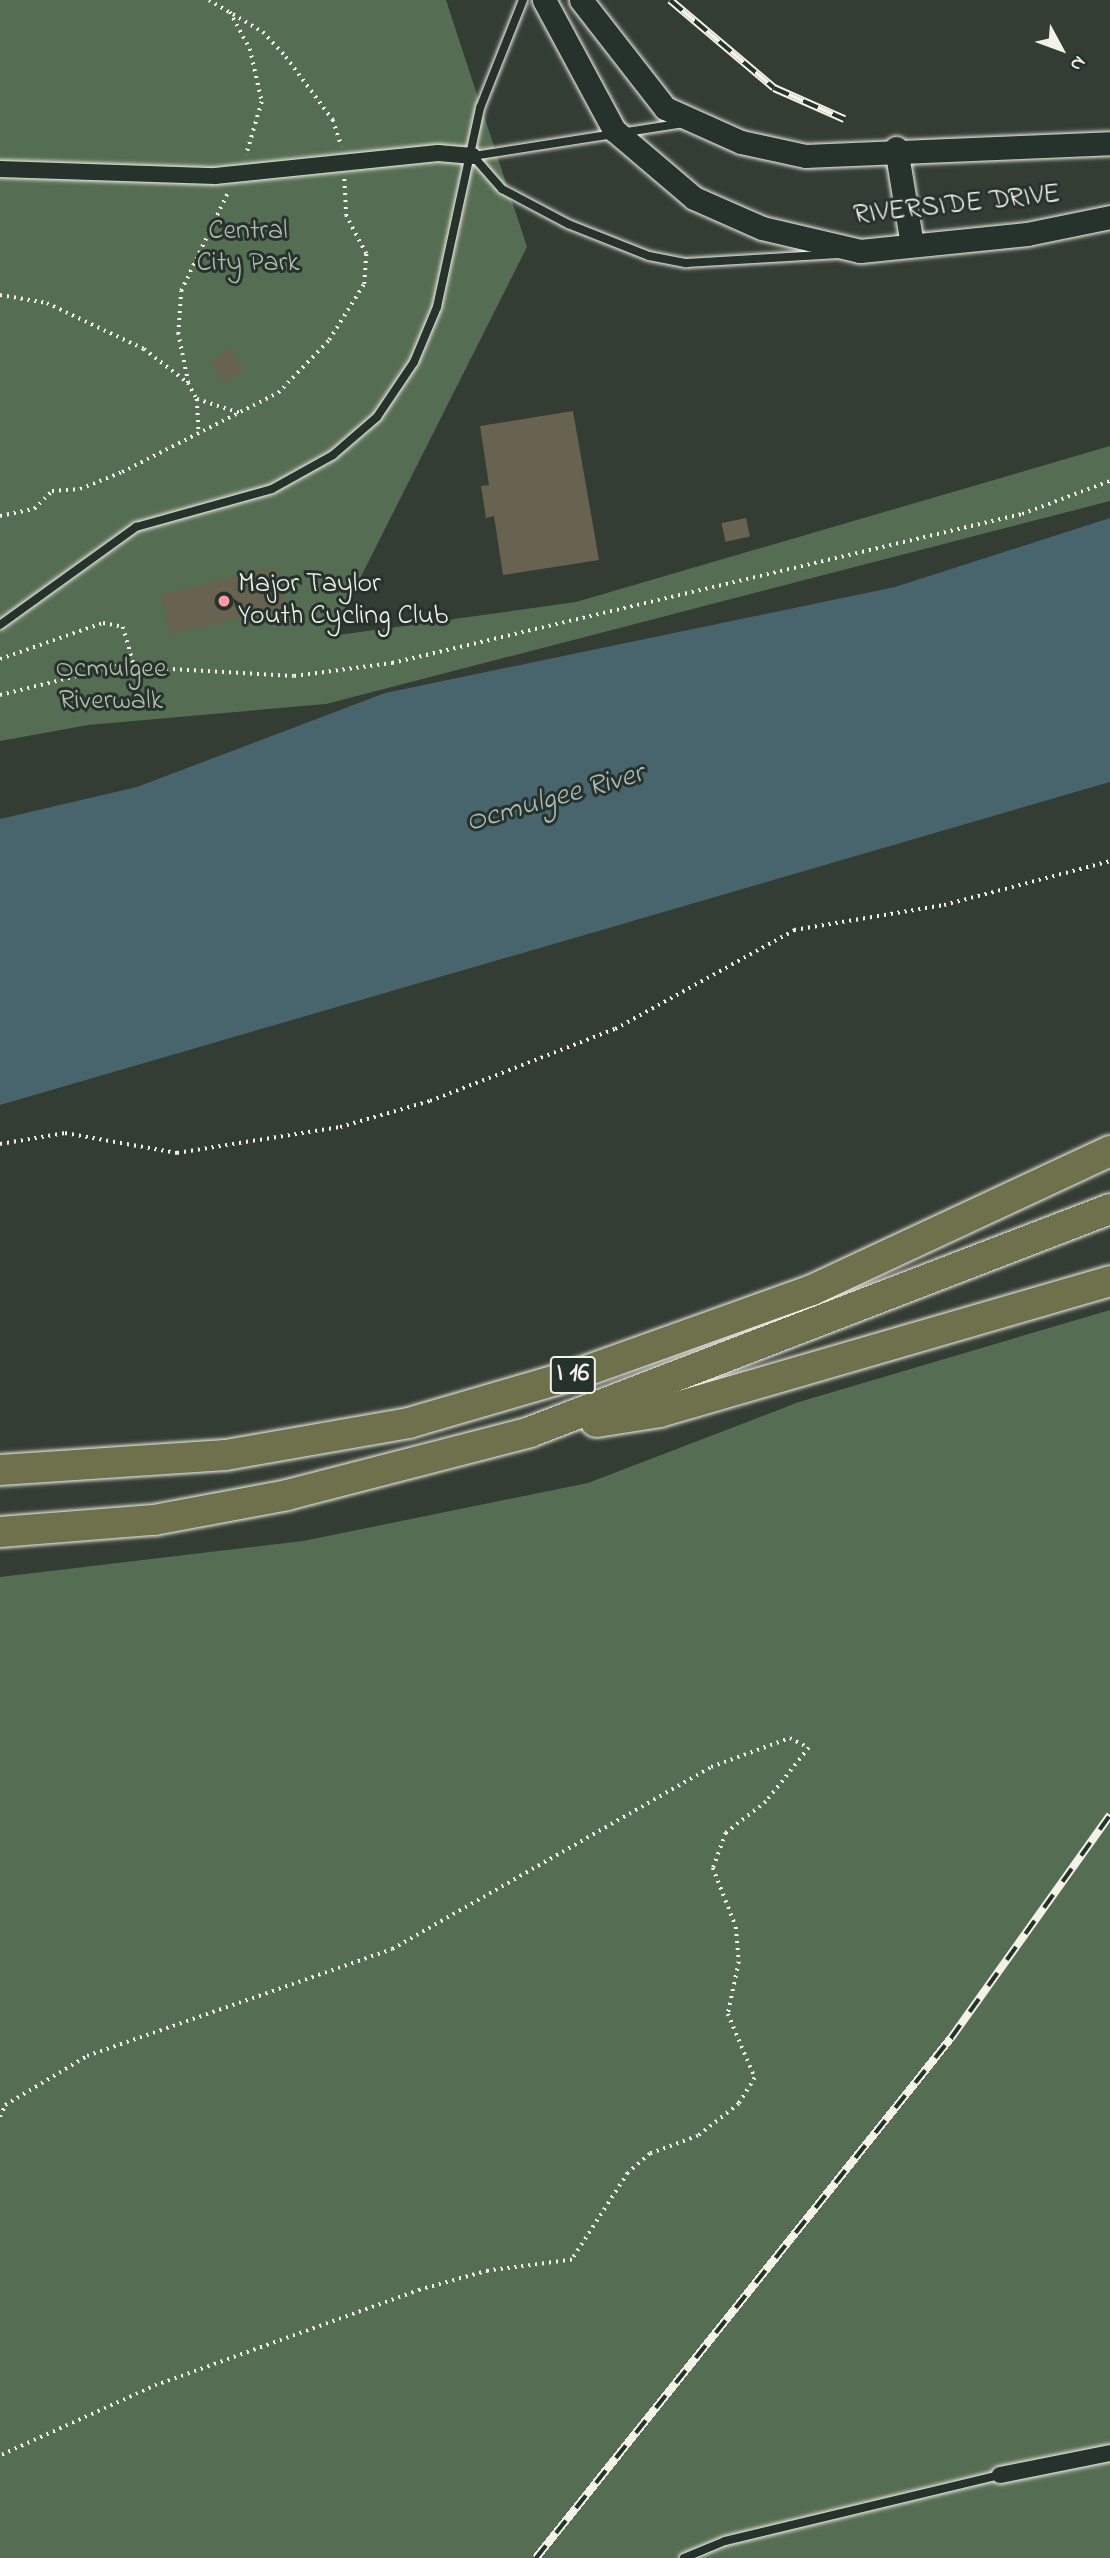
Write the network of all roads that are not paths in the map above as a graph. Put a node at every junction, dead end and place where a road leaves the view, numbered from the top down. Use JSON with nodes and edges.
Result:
{"nodes":[{"id":1,"x":523,"y":0,"type":"edge"},
{"id":2,"x":544,"y":0,"type":"edge"},
{"id":3,"x":581,"y":0,"type":"edge"},
{"id":4,"x":694,"y":122,"type":"junction"},
{"id":5,"x":614,"y":130,"type":"junction"},
{"id":6,"x":1110,"y":144,"type":"edge"},
{"id":7,"x":896,"y":149,"type":"junction"},
{"id":8,"x":473,"y":156,"type":"junction"},
{"id":9,"x":0,"y":169,"type":"edge"},
{"id":10,"x":1110,"y":217,"type":"edge"},
{"id":11,"x":912,"y":244,"type":"junction"},
{"id":12,"x":860,"y":251,"type":"junction"},
{"id":13,"x":0,"y":625,"type":"edge"},
{"id":14,"x":1110,"y":1151,"type":"edge"},
{"id":15,"x":1110,"y":1209,"type":"edge"},
{"id":16,"x":1110,"y":1281,"type":"edge"},
{"id":17,"x":530,"y":1432,"type":"junction"},
{"id":18,"x":0,"y":1470,"type":"edge"},
{"id":19,"x":0,"y":1532,"type":"edge"},
{"id":20,"x":1110,"y":2453,"type":"edge"},
{"id":21,"x":1000,"y":2475,"type":"joint"},
{"id":22,"x":684,"y":2558,"type":"edge"}],
"edges":[{"from":1,"to":8,"type":"lane"},
{"from":2,"to":5,"type":"street","name":"RIVERSIDE DRIVE"},
{"from":3,"to":4,"type":"street","name":"RIVERSIDE DRIVE"},
{"from":4,"to":5,"type":"lane"},
{"from":4,"to":7,"type":"street","name":"RIVERSIDE DRIVE"},
{"from":5,"to":8,"type":"lane"},
{"from":5,"to":12,"type":"street","name":"RIVERSIDE DRIVE"},
{"from":6,"to":7,"type":"street","name":"RIVERSIDE DRIVE"},
{"from":7,"to":11,"type":"street"},
{"from":8,"to":9,"type":"street"},
{"from":8,"to":12,"type":"lane"},
{"from":8,"to":13,"type":"lane"},
{"from":10,"to":11,"type":"street","name":"RIVERSIDE DRIVE"},
{"from":11,"to":12,"type":"street","name":"RIVERSIDE DRIVE"},
{"from":14,"to":18,"type":"highway","number":"I 16"},
{"from":15,"to":17,"type":"highway","number":"I 16"},
{"from":16,"to":17,"type":"highway"},
{"from":17,"to":19,"type":"highway","number":"I 16"},
{"from":20,"to":21,"type":"street"},
{"from":21,"to":22,"type":"lane"}]}
